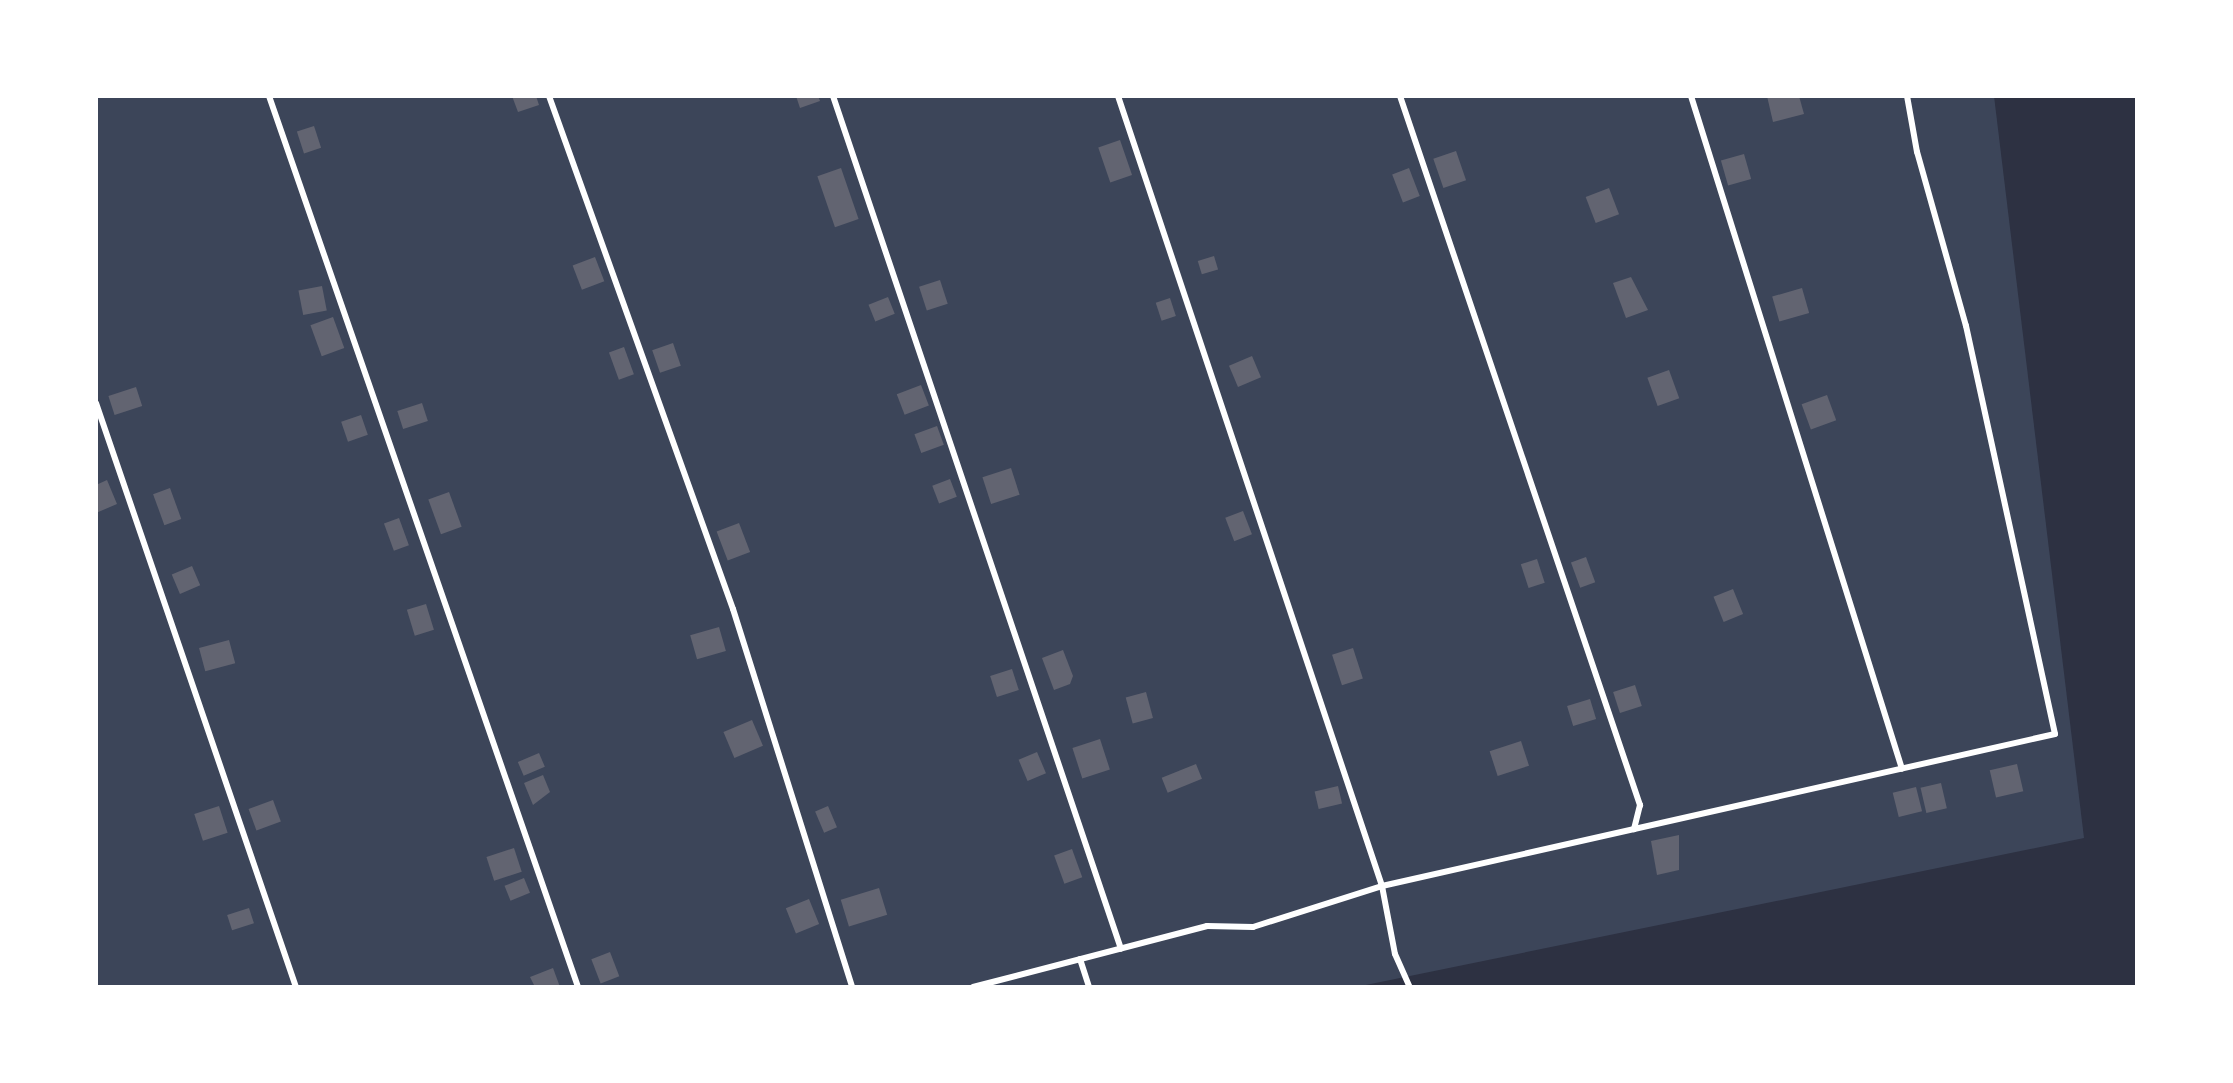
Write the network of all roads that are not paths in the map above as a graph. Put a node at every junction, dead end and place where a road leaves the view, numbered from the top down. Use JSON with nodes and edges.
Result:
{"nodes":[{"id":1,"x":269,"y":96,"type":"edge"},
{"id":2,"x":549,"y":96,"type":"edge"},
{"id":3,"x":833,"y":96,"type":"edge"},
{"id":4,"x":1118,"y":96,"type":"edge"},
{"id":5,"x":1400,"y":96,"type":"edge"},
{"id":6,"x":1691,"y":96,"type":"edge"},
{"id":7,"x":1907,"y":96,"type":"edge"},
{"id":8,"x":96,"y":403,"type":"edge"},
{"id":9,"x":1902,"y":769,"type":"junction"},
{"id":10,"x":1634,"y":829,"type":"junction"},
{"id":11,"x":1382,"y":886,"type":"junction"},
{"id":12,"x":1121,"y":949,"type":"junction"},
{"id":13,"x":1080,"y":959,"type":"junction"},
{"id":14,"x":296,"y":987,"type":"edge"},
{"id":15,"x":578,"y":987,"type":"edge"},
{"id":16,"x":852,"y":987,"type":"edge"},
{"id":17,"x":973,"y":987,"type":"edge"},
{"id":18,"x":1089,"y":987,"type":"edge"},
{"id":19,"x":1410,"y":987,"type":"edge"}],
"edges":[{"from":1,"to":15,"type":"lane"},
{"from":2,"to":16,"type":"lane"},
{"from":3,"to":12,"type":"lane"},
{"from":4,"to":11,"type":"lane"},
{"from":5,"to":10,"type":"lane"},
{"from":6,"to":9,"type":"lane"},
{"from":7,"to":9,"type":"lane"},
{"from":8,"to":14,"type":"lane"},
{"from":9,"to":10,"type":"lane"},
{"from":10,"to":11,"type":"lane"},
{"from":11,"to":12,"type":"lane"},
{"from":11,"to":19,"type":"lane"},
{"from":12,"to":13,"type":"lane"},
{"from":13,"to":17,"type":"lane"},
{"from":13,"to":18,"type":"lane"}]}
